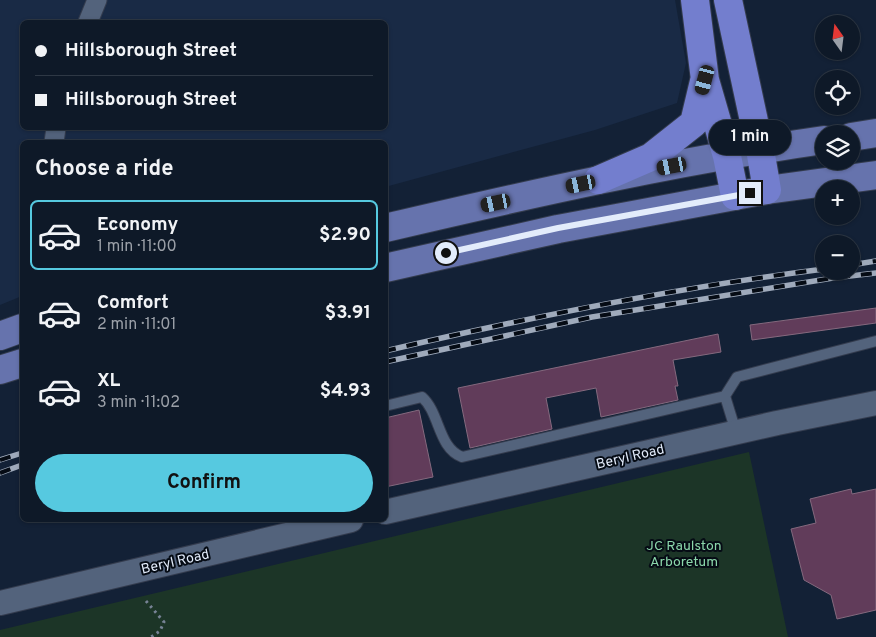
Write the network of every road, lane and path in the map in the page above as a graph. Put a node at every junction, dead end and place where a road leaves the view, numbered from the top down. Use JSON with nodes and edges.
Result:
{"nodes":[{"id":1,"x":97,"y":0,"type":"edge"},
{"id":2,"x":695,"y":0,"type":"edge"},
{"id":3,"x":728,"y":0,"type":"edge"},
{"id":4,"x":89,"y":20,"type":"edge"},
{"id":5,"x":705,"y":80,"type":"junction"},
{"id":6,"x":876,"y":133,"type":"edge"},
{"id":7,"x":860,"y":136,"type":"edge"},
{"id":8,"x":815,"y":141,"type":"edge"},
{"id":9,"x":760,"y":149,"type":"junction"},
{"id":10,"x":727,"y":156,"type":"junction"},
{"id":11,"x":876,"y":175,"type":"edge"},
{"id":12,"x":598,"y":180,"type":"junction"},
{"id":13,"x":766,"y":190,"type":"junction"},
{"id":14,"x":734,"y":196,"type":"junction"},
{"id":15,"x":388,"y":227,"type":"edge"},
{"id":16,"x":388,"y":267,"type":"edge"},
{"id":17,"x":20,"y":329,"type":"edge"},
{"id":18,"x":0,"y":336,"type":"edge"},
{"id":19,"x":876,"y":341,"type":"edge"},
{"id":20,"x":20,"y":363,"type":"edge"},
{"id":21,"x":0,"y":370,"type":"edge"},
{"id":22,"x":726,"y":396,"type":"junction"},
{"id":23,"x":876,"y":403,"type":"edge"},
{"id":24,"x":388,"y":405,"type":"edge"},
{"id":25,"x":736,"y":432,"type":"junction"},
{"id":26,"x":388,"y":511,"type":"edge"},
{"id":27,"x":327,"y":523,"type":"edge"},
{"id":28,"x":146,"y":602,"type":"dead end"},
{"id":29,"x":0,"y":603,"type":"edge"},
{"id":30,"x":151,"y":637,"type":"edge"}],
"edges":[{"from":1,"to":4,"type":"street"},
{"from":2,"to":5,"type":"highway"},
{"from":3,"to":9,"type":"highway"},
{"from":5,"to":10,"type":"highway"},
{"from":5,"to":12,"type":"highway"},
{"from":6,"to":7,"type":"main road"},
{"from":8,"to":9,"type":"main road"},
{"from":9,"to":10,"type":"main road"},
{"from":9,"to":13,"type":"highway"},
{"from":10,"to":12,"type":"main road"},
{"from":10,"to":14,"type":"highway"},
{"from":11,"to":13,"type":"main road"},
{"from":12,"to":15,"type":"main road"},
{"from":13,"to":14,"type":"main road"},
{"from":14,"to":16,"type":"main road"},
{"from":17,"to":18,"type":"main road"},
{"from":19,"to":22,"type":"lane"},
{"from":20,"to":21,"type":"main road"},
{"from":22,"to":24,"type":"lane"},
{"from":22,"to":25,"type":"lane"},
{"from":23,"to":25,"type":"street","name":"Beryl Road"},
{"from":25,"to":26,"type":"street","name":"Beryl Road"},
{"from":27,"to":29,"type":"street","name":"Beryl Road"},
{"from":28,"to":30,"type":"path"}]}
